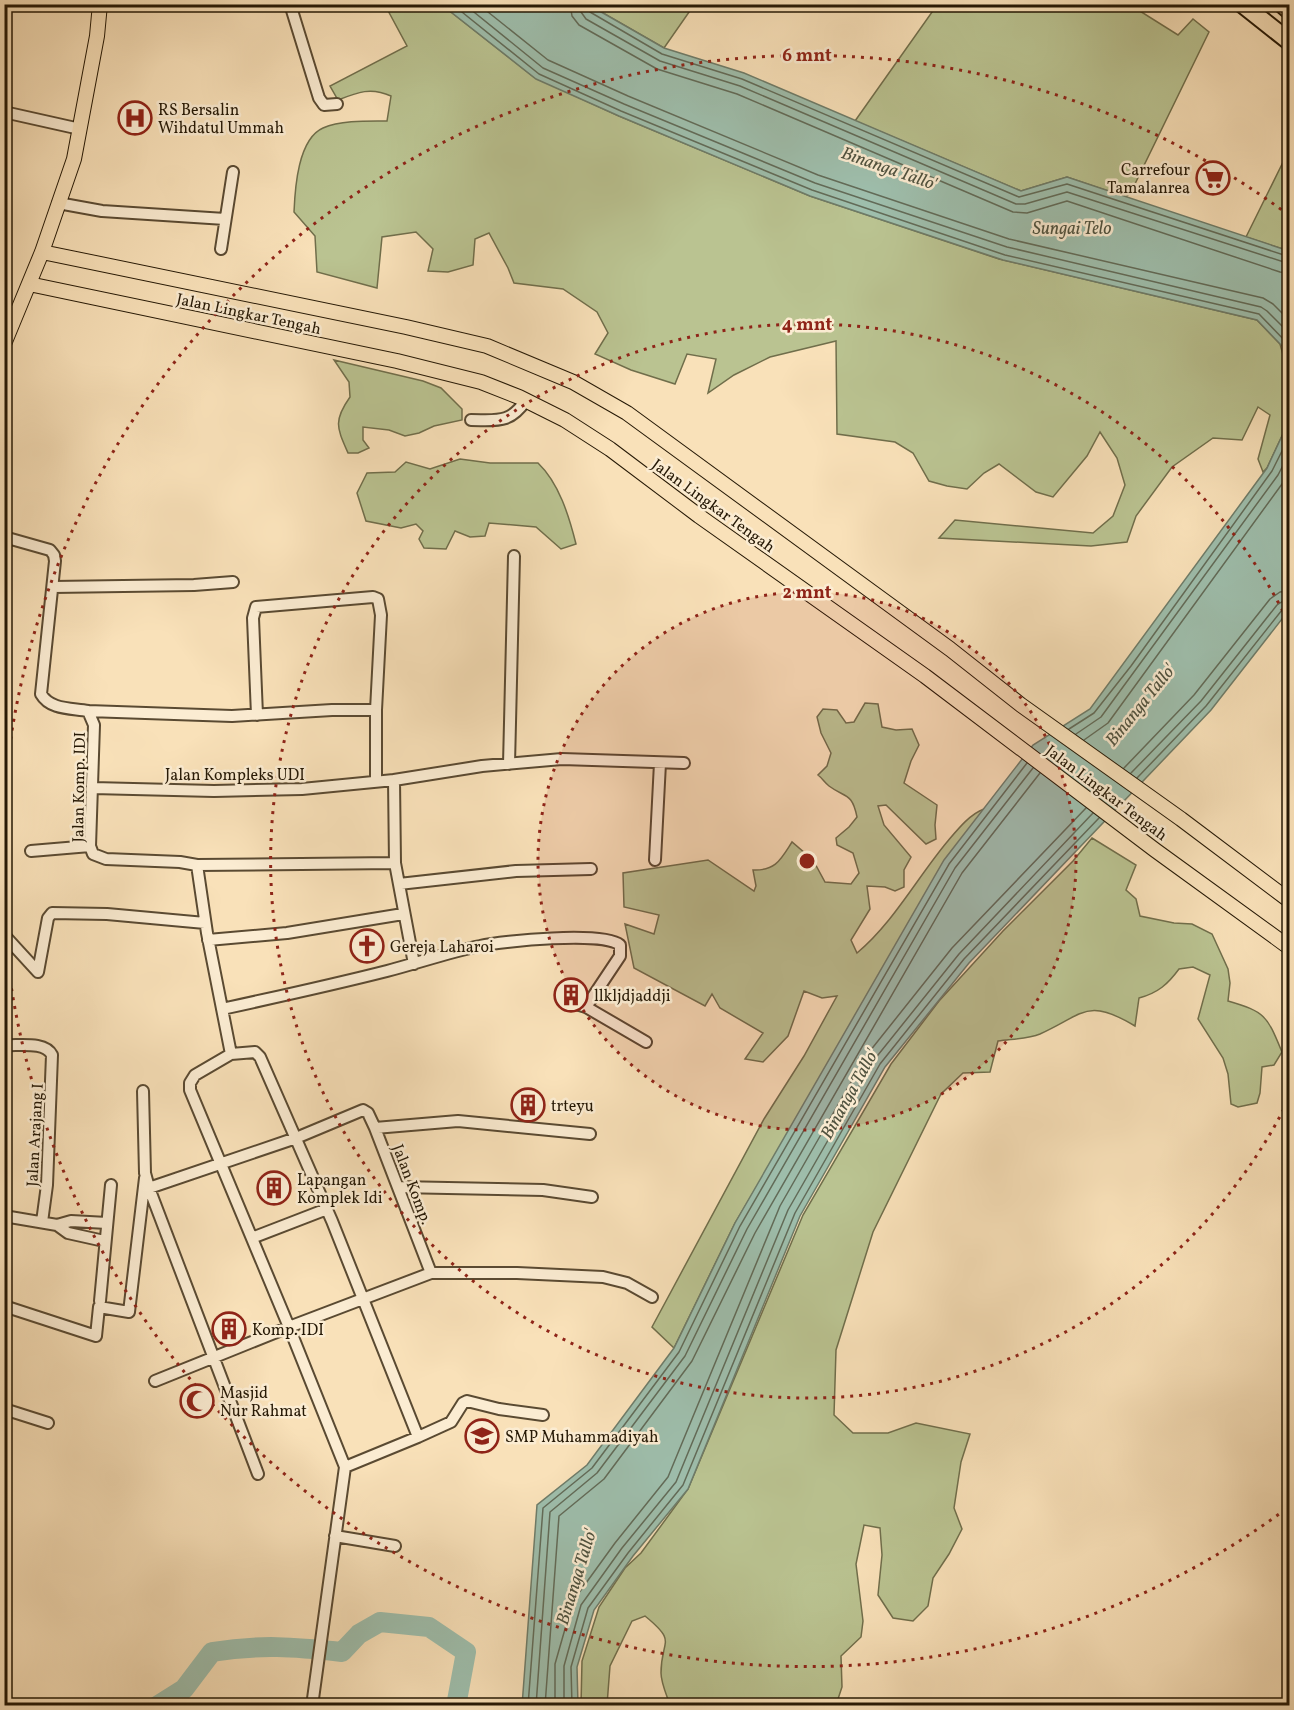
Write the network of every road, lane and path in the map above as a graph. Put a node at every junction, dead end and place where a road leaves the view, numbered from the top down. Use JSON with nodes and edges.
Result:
{"nodes":[{"id":1,"x":100,"y":4,"type":"edge"},
{"id":2,"x":290,"y":4,"type":"edge"},
{"id":3,"x":1242,"y":4,"type":"edge"},
{"id":4,"x":1282,"y":4,"type":"edge"},
{"id":5,"x":1290,"y":11,"type":"edge"},
{"id":6,"x":1290,"y":42,"type":"edge"},
{"id":7,"x":337,"y":104,"type":"dead end"},
{"id":8,"x":4,"y":112,"type":"edge"},
{"id":9,"x":80,"y":129,"type":"junction"},
{"id":10,"x":233,"y":171,"type":"dead end"},
{"id":11,"x":58,"y":203,"type":"junction"},
{"id":12,"x":225,"y":219,"type":"junction"},
{"id":13,"x":221,"y":249,"type":"dead end"},
{"id":14,"x":42,"y":252,"type":"junction"},
{"id":15,"x":29,"y":284,"type":"junction"},
{"id":16,"x":4,"y":344,"type":"edge"},
{"id":17,"x":526,"y":400,"type":"junction"},
{"id":18,"x":471,"y":420,"type":"dead end"},
{"id":19,"x":4,"y":537,"type":"edge"},
{"id":20,"x":514,"y":556,"type":"dead end"},
{"id":21,"x":233,"y":582,"type":"dead end"},
{"id":22,"x":53,"y":587,"type":"junction"},
{"id":23,"x":376,"y":710,"type":"junction"},
{"id":24,"x":88,"y":711,"type":"junction"},
{"id":25,"x":257,"y":715,"type":"junction"},
{"id":26,"x":660,"y":763,"type":"junction"},
{"id":27,"x":684,"y":763,"type":"dead end"},
{"id":28,"x":509,"y":764,"type":"junction"},
{"id":29,"x":394,"y":780,"type":"junction"},
{"id":30,"x":376,"y":782,"type":"junction"},
{"id":31,"x":93,"y":788,"type":"junction"},
{"id":32,"x":90,"y":846,"type":"junction"},
{"id":33,"x":31,"y":851,"type":"dead end"},
{"id":34,"x":655,"y":860,"type":"dead end"},
{"id":35,"x":395,"y":863,"type":"junction"},
{"id":36,"x":197,"y":865,"type":"junction"},
{"id":37,"x":591,"y":869,"type":"dead end"},
{"id":38,"x":399,"y":884,"type":"junction"},
{"id":39,"x":1290,"y":901,"type":"edge"},
{"id":40,"x":403,"y":914,"type":"junction"},
{"id":41,"x":205,"y":923,"type":"junction"},
{"id":42,"x":5,"y":936,"type":"edge"},
{"id":43,"x":208,"y":940,"type":"junction"},
{"id":44,"x":1290,"y":948,"type":"edge"},
{"id":45,"x":414,"y":964,"type":"junction"},
{"id":46,"x":573,"y":1003,"type":"dead end"},
{"id":47,"x":586,"y":1007,"type":"junction"},
{"id":48,"x":222,"y":1009,"type":"junction"},
{"id":49,"x":646,"y":1042,"type":"dead end"},
{"id":50,"x":4,"y":1045,"type":"edge"},
{"id":51,"x":231,"y":1054,"type":"junction"},
{"id":52,"x":143,"y":1091,"type":"dead end"},
{"id":53,"x":375,"y":1128,"type":"junction"},
{"id":54,"x":590,"y":1134,"type":"dead end"},
{"id":55,"x":296,"y":1137,"type":"junction"},
{"id":56,"x":220,"y":1164,"type":"junction"},
{"id":57,"x":147,"y":1183,"type":"junction"},
{"id":58,"x":111,"y":1185,"type":"dead end"},
{"id":59,"x":398,"y":1187,"type":"junction"},
{"id":60,"x":592,"y":1197,"type":"dead end"},
{"id":61,"x":327,"y":1209,"type":"junction"},
{"id":62,"x":4,"y":1216,"type":"edge"},
{"id":63,"x":42,"y":1222,"type":"junction"},
{"id":64,"x":107,"y":1223,"type":"junction"},
{"id":65,"x":57,"y":1225,"type":"junction"},
{"id":66,"x":252,"y":1238,"type":"junction"},
{"id":67,"x":105,"y":1241,"type":"junction"},
{"id":68,"x":431,"y":1273,"type":"junction"},
{"id":69,"x":652,"y":1297,"type":"dead end"},
{"id":70,"x":364,"y":1300,"type":"junction"},
{"id":71,"x":100,"y":1301,"type":"dead end"},
{"id":72,"x":4,"y":1306,"type":"edge"},
{"id":73,"x":289,"y":1327,"type":"junction"},
{"id":74,"x":214,"y":1357,"type":"junction"},
{"id":75,"x":155,"y":1381,"type":"dead end"},
{"id":76,"x":4,"y":1409,"type":"edge"},
{"id":77,"x":543,"y":1415,"type":"dead end"},
{"id":78,"x":48,"y":1423,"type":"dead end"},
{"id":79,"x":418,"y":1437,"type":"junction"},
{"id":80,"x":345,"y":1467,"type":"junction"},
{"id":81,"x":258,"y":1474,"type":"dead end"},
{"id":82,"x":335,"y":1536,"type":"junction"},
{"id":83,"x":395,"y":1546,"type":"dead end"},
{"id":84,"x":312,"y":1706,"type":"edge"}],
"edges":[{"from":1,"to":9,"type":"main road"},
{"from":2,"to":7,"type":"street"},
{"from":3,"to":6,"type":"highway"},
{"from":4,"to":5,"type":"highway"},
{"from":8,"to":9,"type":"street"},
{"from":9,"to":11,"type":"main road"},
{"from":10,"to":12,"type":"street"},
{"from":11,"to":12,"type":"street"},
{"from":11,"to":14,"type":"main road"},
{"from":12,"to":13,"type":"street"},
{"from":14,"to":15,"type":"main road"},
{"from":14,"to":39,"type":"main road","name":"Jalan Lingkar Tengah"},
{"from":15,"to":16,"type":"main road"},
{"from":15,"to":17,"type":"main road","name":"Jalan Lingkar Tengah"},
{"from":17,"to":18,"type":"street"},
{"from":17,"to":44,"type":"main road","name":"Jalan Lingkar Tengah"},
{"from":19,"to":22,"type":"street","name":"Jalan Komp. IDI"},
{"from":20,"to":28,"type":"street"},
{"from":21,"to":22,"type":"street"},
{"from":22,"to":24,"type":"street","name":"Jalan Komp. IDI"},
{"from":23,"to":25,"type":"street"},
{"from":23,"to":25,"type":"street"},
{"from":23,"to":30,"type":"street"},
{"from":24,"to":25,"type":"street"},
{"from":24,"to":31,"type":"street","name":"Jalan Komp. IDI"},
{"from":26,"to":27,"type":"street","name":"Jalan Kompleks UDI"},
{"from":26,"to":28,"type":"street","name":"Jalan Kompleks UDI"},
{"from":26,"to":34,"type":"street"},
{"from":28,"to":29,"type":"street","name":"Jalan Kompleks UDI"},
{"from":29,"to":30,"type":"street","name":"Jalan Kompleks UDI"},
{"from":29,"to":35,"type":"street"},
{"from":30,"to":31,"type":"street","name":"Jalan Kompleks UDI"},
{"from":31,"to":32,"type":"street","name":"Jalan Komp. IDI"},
{"from":32,"to":33,"type":"street"},
{"from":32,"to":36,"type":"street","name":"Jalan Komp. IDI"},
{"from":35,"to":36,"type":"street","name":"Jalan Komp. IDI"},
{"from":35,"to":38,"type":"street"},
{"from":36,"to":41,"type":"street"},
{"from":37,"to":38,"type":"street"},
{"from":38,"to":40,"type":"street"},
{"from":40,"to":43,"type":"street"},
{"from":40,"to":45,"type":"street"},
{"from":41,"to":42,"type":"street"},
{"from":41,"to":43,"type":"street"},
{"from":43,"to":48,"type":"street"},
{"from":45,"to":47,"type":"street"},
{"from":45,"to":48,"type":"street"},
{"from":46,"to":47,"type":"street"},
{"from":47,"to":49,"type":"street"},
{"from":48,"to":51,"type":"street"},
{"from":50,"to":63,"type":"street","name":"Jalan Arajang I"},
{"from":51,"to":55,"type":"street"},
{"from":51,"to":56,"type":"street"},
{"from":52,"to":57,"type":"street"},
{"from":53,"to":54,"type":"street"},
{"from":53,"to":55,"type":"street","name":"Jalan Komp."},
{"from":53,"to":59,"type":"street","name":"Jalan Komp."},
{"from":55,"to":56,"type":"street","name":"Jalan Komp."},
{"from":55,"to":61,"type":"street"},
{"from":56,"to":57,"type":"street","name":"Jalan Komp."},
{"from":56,"to":66,"type":"street"},
{"from":57,"to":72,"type":"street"},
{"from":57,"to":74,"type":"street"},
{"from":58,"to":64,"type":"street"},
{"from":59,"to":60,"type":"street"},
{"from":59,"to":68,"type":"street","name":"Jalan Komp."},
{"from":61,"to":66,"type":"street"},
{"from":61,"to":70,"type":"street"},
{"from":62,"to":63,"type":"street"},
{"from":63,"to":65,"type":"street"},
{"from":64,"to":65,"type":"street"},
{"from":64,"to":67,"type":"street"},
{"from":65,"to":67,"type":"street"},
{"from":66,"to":73,"type":"street"},
{"from":67,"to":71,"type":"street"},
{"from":68,"to":69,"type":"street"},
{"from":68,"to":70,"type":"street"},
{"from":70,"to":73,"type":"street"},
{"from":70,"to":79,"type":"street"},
{"from":73,"to":74,"type":"street"},
{"from":73,"to":80,"type":"street"},
{"from":74,"to":75,"type":"street"},
{"from":74,"to":81,"type":"street"},
{"from":76,"to":78,"type":"street"},
{"from":77,"to":79,"type":"street"},
{"from":79,"to":80,"type":"street"},
{"from":80,"to":82,"type":"street"},
{"from":82,"to":83,"type":"street"},
{"from":82,"to":84,"type":"street"}]}
